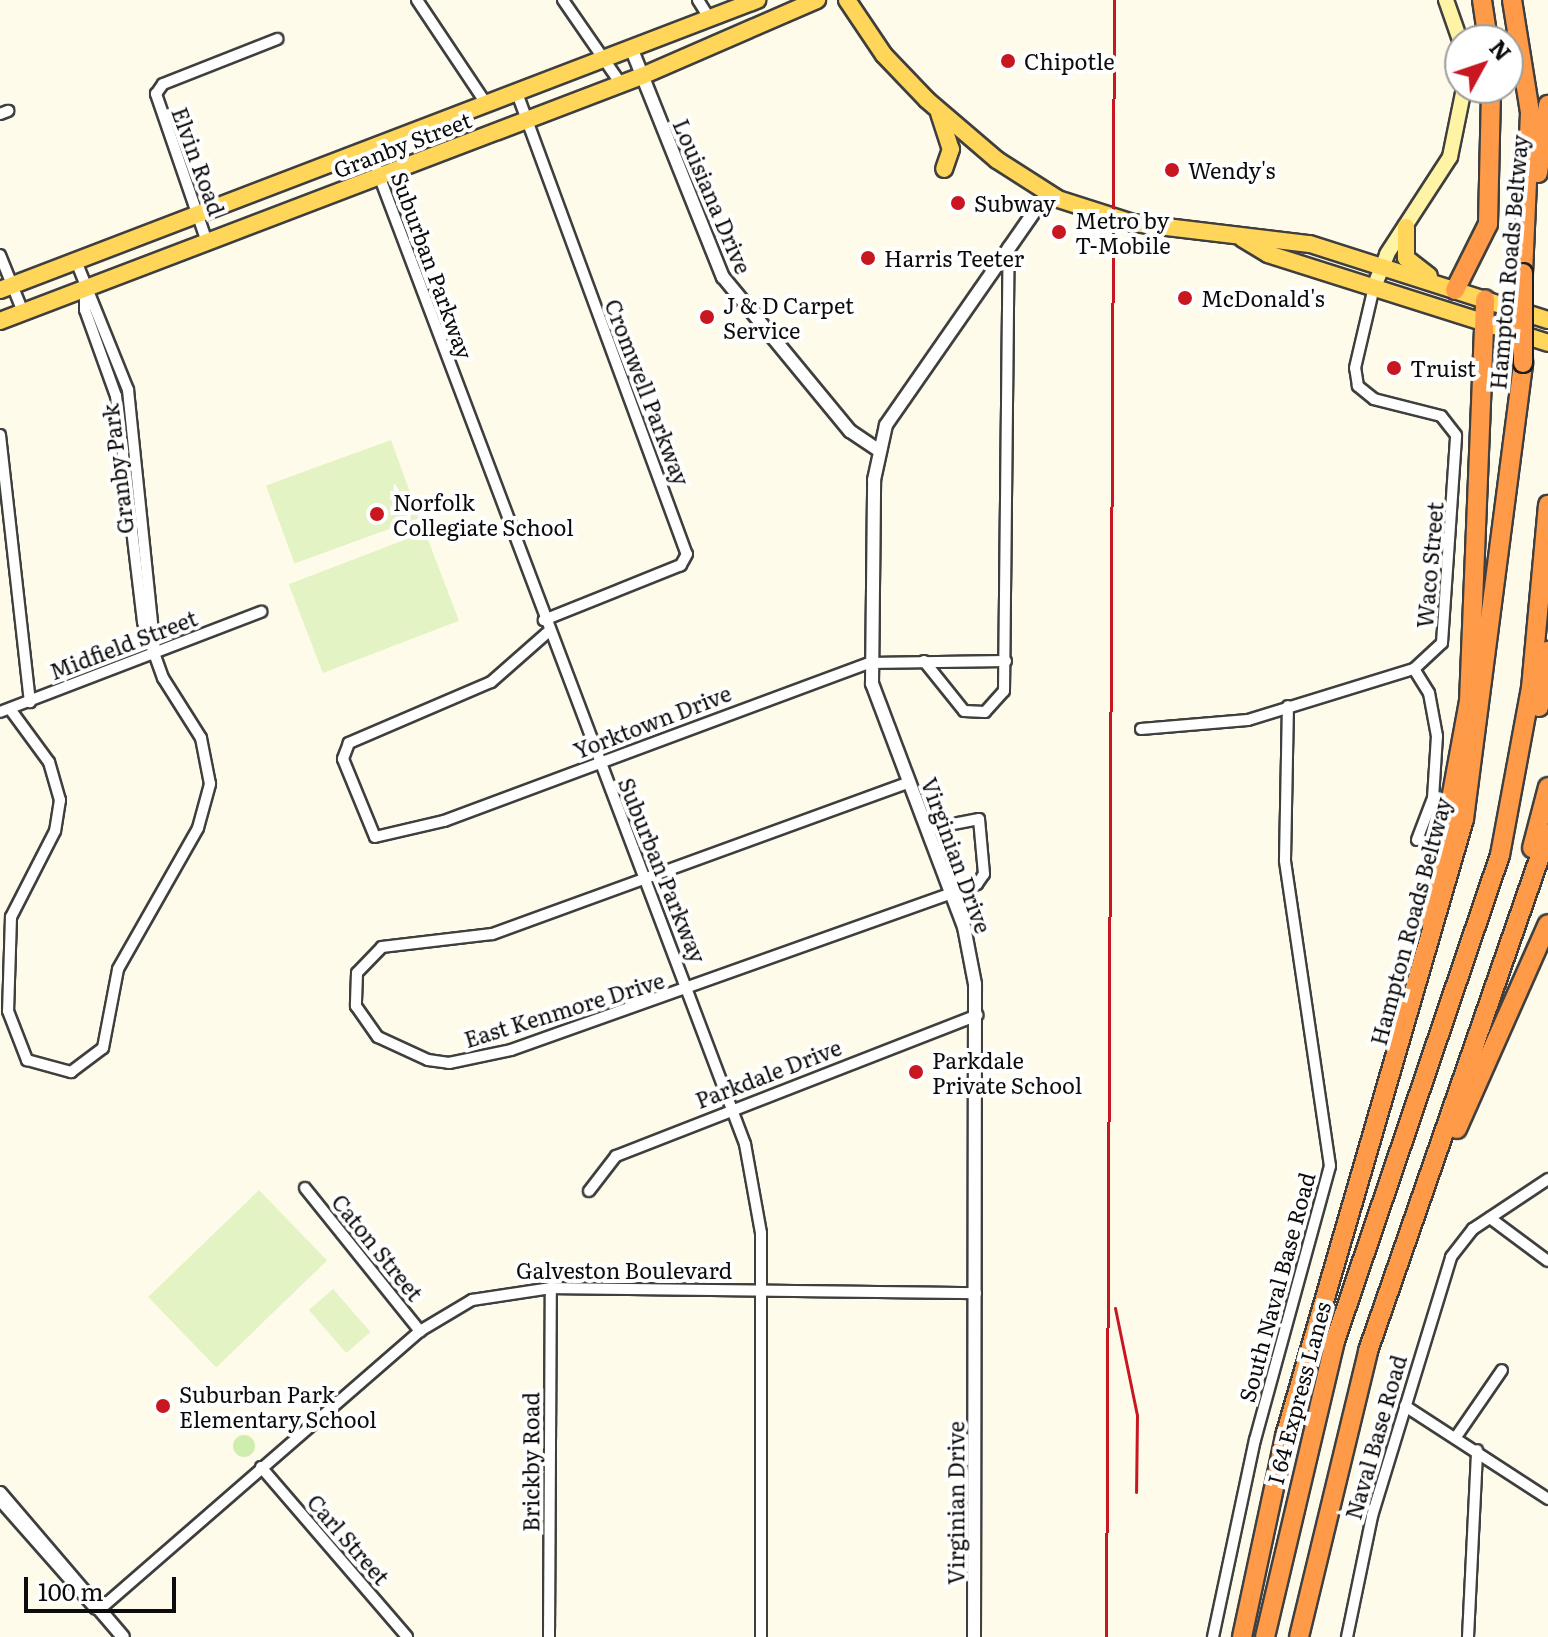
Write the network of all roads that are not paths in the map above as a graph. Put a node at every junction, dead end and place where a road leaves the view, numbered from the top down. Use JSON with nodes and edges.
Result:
{"nodes":[{"id":1,"x":417,"y":0,"type":"edge"},
{"id":2,"x":563,"y":0,"type":"edge"},
{"id":3,"x":698,"y":0,"type":"edge"},
{"id":4,"x":757,"y":0,"type":"edge"},
{"id":5,"x":817,"y":0,"type":"edge"},
{"id":6,"x":847,"y":0,"type":"edge"},
{"id":7,"x":1446,"y":0,"type":"edge"},
{"id":8,"x":1482,"y":0,"type":"edge"},
{"id":9,"x":1512,"y":0,"type":"edge"},
{"id":10,"x":710,"y":19,"type":"junction"},
{"id":11,"x":1454,"y":24,"type":"edge"},
{"id":12,"x":1486,"y":24,"type":"edge"},
{"id":13,"x":277,"y":39,"type":"dead end"},
{"id":14,"x":632,"y":50,"type":"junction"},
{"id":15,"x":604,"y":61,"type":"junction"},
{"id":16,"x":642,"y":76,"type":"junction"},
{"id":17,"x":621,"y":84,"type":"junction"},
{"id":18,"x":517,"y":93,"type":"junction"},
{"id":19,"x":1461,"y":104,"type":"edge"},
{"id":20,"x":1491,"y":104,"type":"edge"},
{"id":21,"x":487,"y":105,"type":"junction"},
{"id":22,"x":1548,"y":105,"type":"edge"},
{"id":23,"x":937,"y":108,"type":"junction"},
{"id":24,"x":527,"y":120,"type":"junction"},
{"id":25,"x":369,"y":149,"type":"junction"},
{"id":26,"x":944,"y":169,"type":"dead end"},
{"id":27,"x":379,"y":176,"type":"junction"},
{"id":28,"x":1047,"y":193,"type":"junction"},
{"id":29,"x":198,"y":214,"type":"junction"},
{"id":30,"x":1406,"y":227,"type":"junction"},
{"id":31,"x":1243,"y":239,"type":"junction"},
{"id":32,"x":207,"y":242,"type":"junction"},
{"id":33,"x":1009,"y":247,"type":"junction"},
{"id":34,"x":0,"y":255,"type":"edge"},
{"id":35,"x":76,"y":261,"type":"junction"},
{"id":36,"x":1381,"y":267,"type":"junction"},
{"id":37,"x":1527,"y":276,"type":"junction"},
{"id":38,"x":1374,"y":287,"type":"junction"},
{"id":39,"x":6,"y":288,"type":"edge"},
{"id":40,"x":85,"y":288,"type":"junction"},
{"id":41,"x":1455,"y":290,"type":"junction"},
{"id":42,"x":1485,"y":299,"type":"junction"},
{"id":43,"x":23,"y":312,"type":"junction"},
{"id":44,"x":1548,"y":320,"type":"edge"},
{"id":45,"x":0,"y":321,"type":"edge"},
{"id":46,"x":1484,"y":322,"type":"junction"},
{"id":47,"x":1548,"y":343,"type":"edge"},
{"id":48,"x":0,"y":435,"type":"edge"},
{"id":49,"x":877,"y":449,"type":"junction"},
{"id":50,"x":1548,"y":505,"type":"edge"},
{"id":51,"x":261,"y":612,"type":"dead end"},
{"id":52,"x":544,"y":620,"type":"junction"},
{"id":53,"x":548,"y":632,"type":"junction"},
{"id":54,"x":1548,"y":651,"type":"edge"},
{"id":55,"x":154,"y":654,"type":"junction"},
{"id":56,"x":924,"y":661,"type":"junction"},
{"id":57,"x":1006,"y":661,"type":"junction"},
{"id":58,"x":873,"y":662,"type":"junction"},
{"id":59,"x":1414,"y":669,"type":"junction"},
{"id":60,"x":30,"y":702,"type":"junction"},
{"id":61,"x":1288,"y":706,"type":"junction"},
{"id":62,"x":5,"y":711,"type":"edge"},
{"id":63,"x":1141,"y":729,"type":"dead end"},
{"id":64,"x":599,"y":762,"type":"junction"},
{"id":65,"x":910,"y":782,"type":"junction"},
{"id":66,"x":1548,"y":787,"type":"edge"},
{"id":67,"x":927,"y":829,"type":"junction"},
{"id":68,"x":1548,"y":833,"type":"edge"},
{"id":69,"x":1417,"y":840,"type":"dead end"},
{"id":70,"x":648,"y":882,"type":"junction"},
{"id":71,"x":952,"y":895,"type":"junction"},
{"id":72,"x":1548,"y":924,"type":"edge"},
{"id":73,"x":689,"y":991,"type":"junction"},
{"id":74,"x":1415,"y":1000,"type":"junction"},
{"id":75,"x":1490,"y":1009,"type":"junction"},
{"id":76,"x":978,"y":1015,"type":"junction"},
{"id":77,"x":732,"y":1106,"type":"junction"},
{"id":78,"x":1392,"y":1165,"type":"junction"},
{"id":79,"x":1548,"y":1179,"type":"edge"},
{"id":80,"x":305,"y":1188,"type":"dead end"},
{"id":81,"x":589,"y":1191,"type":"dead end"},
{"id":82,"x":1490,"y":1218,"type":"junction"},
{"id":83,"x":1548,"y":1261,"type":"edge"},
{"id":84,"x":551,"y":1288,"type":"junction"},
{"id":85,"x":763,"y":1290,"type":"junction"},
{"id":86,"x":976,"y":1293,"type":"junction"},
{"id":87,"x":420,"y":1331,"type":"junction"},
{"id":88,"x":1502,"y":1370,"type":"dead end"},
{"id":89,"x":1405,"y":1406,"type":"junction"},
{"id":90,"x":1347,"y":1423,"type":"junction"},
{"id":91,"x":1456,"y":1437,"type":"junction"},
{"id":92,"x":1477,"y":1450,"type":"junction"},
{"id":93,"x":261,"y":1467,"type":"junction"},
{"id":94,"x":0,"y":1493,"type":"edge"},
{"id":95,"x":0,"y":1499,"type":"edge"},
{"id":96,"x":1548,"y":1499,"type":"edge"},
{"id":97,"x":54,"y":1559,"type":"junction"},
{"id":98,"x":99,"y":1610,"type":"junction"},
{"id":99,"x":123,"y":1637,"type":"edge"},
{"id":100,"x":407,"y":1637,"type":"edge"},
{"id":101,"x":549,"y":1637,"type":"edge"},
{"id":102,"x":761,"y":1637,"type":"edge"},
{"id":103,"x":974,"y":1637,"type":"edge"},
{"id":104,"x":1213,"y":1637,"type":"edge"},
{"id":105,"x":1242,"y":1637,"type":"edge"},
{"id":106,"x":1265,"y":1637,"type":"edge"},
{"id":107,"x":1299,"y":1637,"type":"edge"},
{"id":108,"x":1347,"y":1637,"type":"edge"},
{"id":109,"x":1468,"y":1637,"type":"edge"}],
"edges":[{"from":1,"to":21,"type":"street"},
{"from":2,"to":15,"type":"street"},
{"from":3,"to":10,"type":"street"},
{"from":4,"to":10,"type":"main road","name":"Granby Street"},
{"from":5,"to":16,"type":"main road","name":"Granby Street"},
{"from":6,"to":23,"type":"main road"},
{"from":7,"to":11,"type":"main road"},
{"from":8,"to":12,"type":"highway"},
{"from":9,"to":37,"type":"highway"},
{"from":10,"to":14,"type":"main road","name":"Granby Street"},
{"from":13,"to":29,"type":"street","name":"Elvin Road"},
{"from":14,"to":15,"type":"main road","name":"Granby Street"},
{"from":14,"to":16,"type":"street","name":"Louisiana Drive"},
{"from":15,"to":17,"type":"street"},
{"from":15,"to":18,"type":"main road","name":"Granby Street"},
{"from":16,"to":17,"type":"main road","name":"Granby Street"},
{"from":16,"to":49,"type":"street","name":"Louisiana Drive"},
{"from":17,"to":24,"type":"main road","name":"Granby Street"},
{"from":18,"to":21,"type":"main road","name":"Granby Street"},
{"from":18,"to":24,"type":"street","name":"Cromwell Parkway"},
{"from":19,"to":30,"type":"main road"},
{"from":20,"to":41,"type":"highway"},
{"from":21,"to":25,"type":"main road","name":"Granby Street"},
{"from":22,"to":37,"type":"highway","name":"Hampton Roads Beltway"},
{"from":23,"to":26,"type":"main road"},
{"from":23,"to":28,"type":"main road"},
{"from":24,"to":27,"type":"main road","name":"Granby Street"},
{"from":24,"to":52,"type":"street","name":"Cromwell Parkway"},
{"from":25,"to":27,"type":"street","name":"Suburban Parkway"},
{"from":25,"to":29,"type":"main road","name":"Granby Street"},
{"from":27,"to":32,"type":"main road","name":"Granby Street"},
{"from":27,"to":52,"type":"street","name":"Suburban Parkway"},
{"from":28,"to":31,"type":"main road"},
{"from":28,"to":33,"type":"street","name":"Virginian Drive"},
{"from":29,"to":32,"type":"street","name":"Elvin Road"},
{"from":29,"to":35,"type":"main road","name":"Granby Street"},
{"from":30,"to":36,"type":"main road"},
{"from":30,"to":41,"type":"main road"},
{"from":31,"to":36,"type":"main road"},
{"from":31,"to":38,"type":"main road"},
{"from":32,"to":40,"type":"main road","name":"Granby Street"},
{"from":33,"to":49,"type":"street","name":"Virginian Drive"},
{"from":33,"to":57,"type":"street"},
{"from":34,"to":39,"type":"street"},
{"from":35,"to":39,"type":"main road","name":"Granby Street"},
{"from":35,"to":40,"type":"street","name":"Granby Park"},
{"from":36,"to":38,"type":"main road"},
{"from":36,"to":41,"type":"main road"},
{"from":37,"to":74,"type":"highway","name":"Hampton Roads Beltway","bridge":true},
{"from":38,"to":46,"type":"main road"},
{"from":38,"to":59,"type":"street","name":"Waco Street"},
{"from":39,"to":43,"type":"street"},
{"from":40,"to":43,"type":"main road","name":"Granby Street"},
{"from":40,"to":55,"type":"street","name":"Granby Park"},
{"from":41,"to":42,"type":"main road"},
{"from":42,"to":44,"type":"main road"},
{"from":42,"to":46,"type":"highway"},
{"from":43,"to":45,"type":"main road","name":"Granby Street"},
{"from":46,"to":47,"type":"main road"},
{"from":46,"to":74,"type":"highway"},
{"from":48,"to":60,"type":"street"},
{"from":49,"to":58,"type":"street","name":"Virginian Drive"},
{"from":50,"to":78,"type":"highway"},
{"from":51,"to":55,"type":"street","name":"Midfield Street"},
{"from":52,"to":53,"type":"street","name":"Suburban Parkway"},
{"from":53,"to":64,"type":"street","name":"Suburban Parkway"},
{"from":53,"to":64,"type":"street","name":"Yorktown Drive"},
{"from":54,"to":78,"type":"highway"},
{"from":55,"to":60,"type":"street","name":"Midfield Street"},
{"from":55,"to":62,"type":"street","name":"Granby Park"},
{"from":56,"to":57,"type":"street","name":"Yorktown Drive"},
{"from":56,"to":57,"type":"street"},
{"from":56,"to":58,"type":"street","name":"Yorktown Drive"},
{"from":58,"to":64,"type":"street","name":"Yorktown Drive"},
{"from":58,"to":65,"type":"street","name":"Virginian Drive"},
{"from":59,"to":61,"type":"street","name":"Waco Street"},
{"from":59,"to":69,"type":"street"},
{"from":60,"to":62,"type":"street","name":"Midfield Street"},
{"from":61,"to":63,"type":"street","name":"Waco Street"},
{"from":61,"to":104,"type":"street","name":"South Naval Base Road"},
{"from":64,"to":70,"type":"street","name":"Suburban Parkway"},
{"from":65,"to":67,"type":"street","name":"Virginian Drive"},
{"from":65,"to":70,"type":"street"},
{"from":66,"to":75,"type":"highway"},
{"from":67,"to":71,"type":"street","name":"Virginian Drive"},
{"from":67,"to":71,"type":"street","name":"East Kenmore Drive"},
{"from":68,"to":75,"type":"highway"},
{"from":70,"to":73,"type":"street","name":"Suburban Parkway"},
{"from":70,"to":73,"type":"street","name":"East Kenmore Drive"},
{"from":71,"to":73,"type":"street","name":"East Kenmore Drive"},
{"from":71,"to":76,"type":"street","name":"Virginian Drive"},
{"from":72,"to":90,"type":"highway"},
{"from":73,"to":77,"type":"street","name":"Suburban Parkway"},
{"from":74,"to":105,"type":"highway","name":"Hampton Roads Beltway"},
{"from":75,"to":90,"type":"highway"},
{"from":76,"to":77,"type":"street","name":"Parkdale Drive"},
{"from":76,"to":86,"type":"street","name":"Virginian Drive"},
{"from":77,"to":81,"type":"street","name":"Parkdale Drive"},
{"from":77,"to":85,"type":"street","name":"Suburban Parkway"},
{"from":78,"to":106,"type":"highway","name":"I 64 Express Lanes"},
{"from":79,"to":82,"type":"street"},
{"from":80,"to":87,"type":"street","name":"Caton Street"},
{"from":82,"to":83,"type":"street"},
{"from":82,"to":89,"type":"street","name":"Naval Base Road"},
{"from":84,"to":85,"type":"street","name":"Galveston Boulevard"},
{"from":84,"to":87,"type":"street","name":"Galveston Boulevard"},
{"from":84,"to":101,"type":"street","name":"Brickby Road"},
{"from":85,"to":86,"type":"street","name":"Galveston Boulevard"},
{"from":85,"to":102,"type":"street","name":"Suburban Parkway"},
{"from":86,"to":103,"type":"street","name":"Virginian Drive"},
{"from":87,"to":93,"type":"street","name":"Galveston Boulevard"},
{"from":88,"to":91,"type":"street"},
{"from":89,"to":91,"type":"street"},
{"from":89,"to":108,"type":"street","name":"Naval Base Road"},
{"from":90,"to":107,"type":"highway"},
{"from":91,"to":92,"type":"street"},
{"from":92,"to":96,"type":"street"},
{"from":92,"to":109,"type":"street"},
{"from":93,"to":98,"type":"street","name":"Galveston Boulevard"},
{"from":93,"to":100,"type":"street","name":"Carl Street"},
{"from":94,"to":97,"type":"street"},
{"from":95,"to":97,"type":"street"},
{"from":97,"to":98,"type":"street"},
{"from":98,"to":99,"type":"street"}]}
